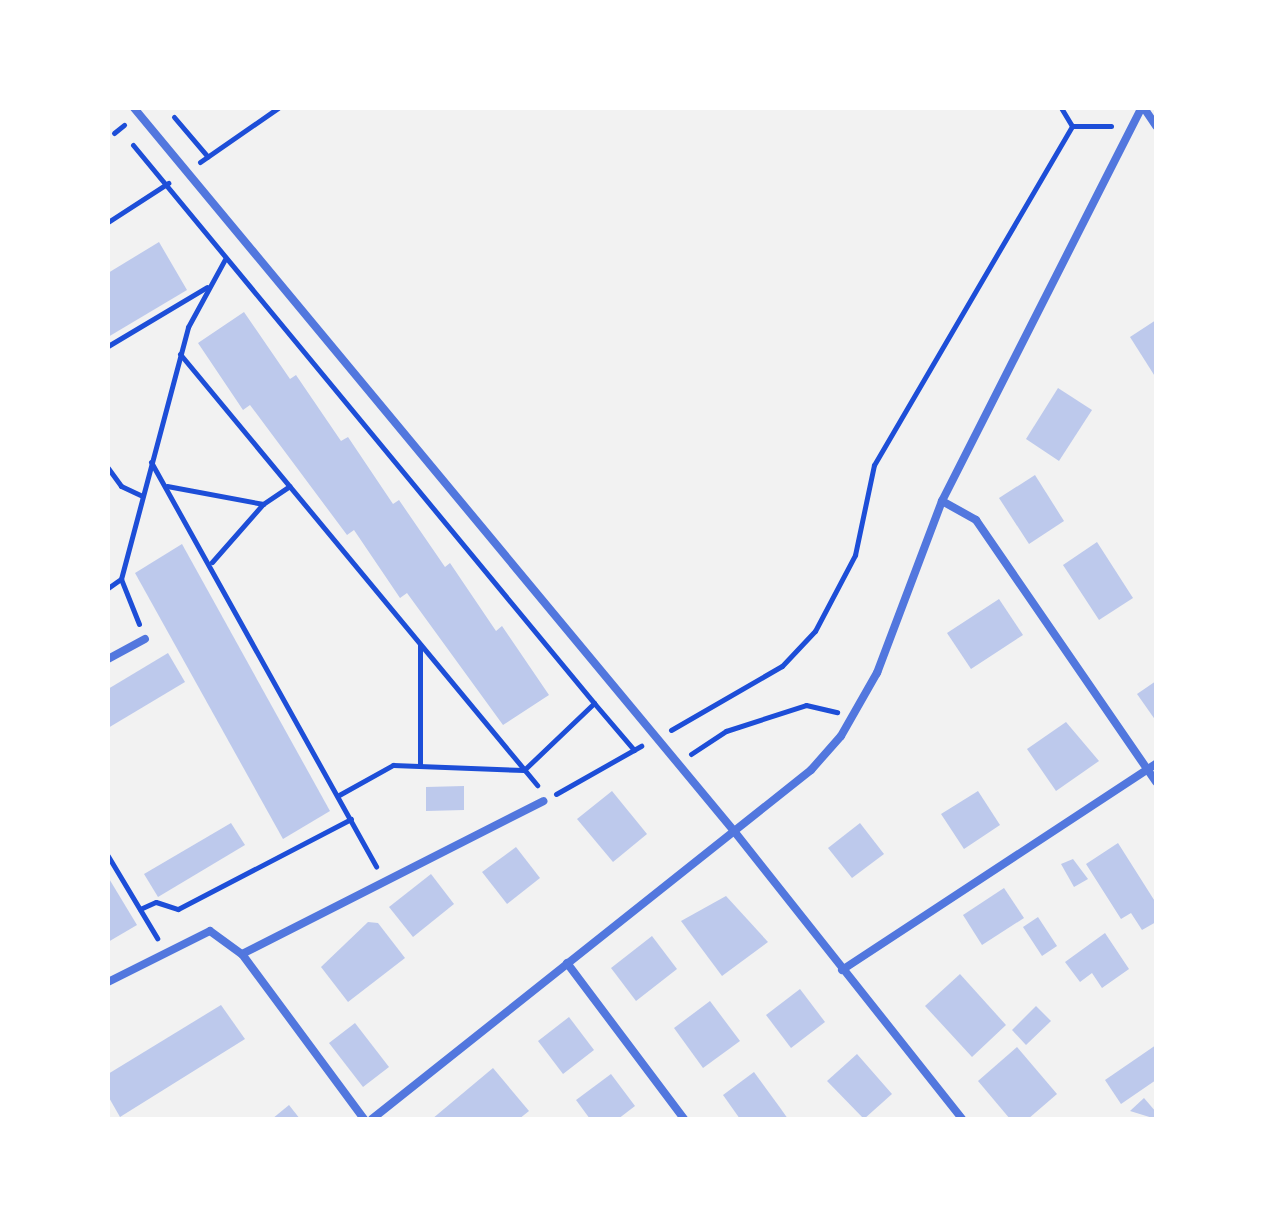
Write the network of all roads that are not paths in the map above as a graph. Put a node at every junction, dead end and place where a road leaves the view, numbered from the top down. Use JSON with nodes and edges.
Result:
{"nodes":[{"id":1,"x":134,"y":108,"type":"edge"},
{"id":2,"x":1142,"y":108,"type":"edge"},
{"id":3,"x":1156,"y":126,"type":"edge"},
{"id":4,"x":942,"y":501,"type":"junction"},
{"id":5,"x":145,"y":639,"type":"road end"},
{"id":6,"x":108,"y":659,"type":"edge"},
{"id":7,"x":1152,"y":766,"type":"edge"},
{"id":8,"x":1156,"y":782,"type":"edge"},
{"id":9,"x":546,"y":800,"type":"road end"},
{"id":10,"x":734,"y":831,"type":"junction"},
{"id":11,"x":242,"y":954,"type":"junction"},
{"id":12,"x":567,"y":963,"type":"junction"},
{"id":13,"x":842,"y":970,"type":"junction"},
{"id":14,"x":108,"y":982,"type":"edge"},
{"id":15,"x":364,"y":1119,"type":"edge"},
{"id":16,"x":372,"y":1119,"type":"edge"},
{"id":17,"x":684,"y":1119,"type":"edge"},
{"id":18,"x":962,"y":1119,"type":"edge"}],
"edges":[{"from":1,"to":10,"type":"street"},
{"from":2,"to":3,"type":"street"},
{"from":2,"to":4,"type":"street"},
{"from":4,"to":7,"type":"street"},
{"from":4,"to":10,"type":"street"},
{"from":5,"to":6,"type":"street"},
{"from":7,"to":8,"type":"street"},
{"from":7,"to":13,"type":"street"},
{"from":9,"to":11,"type":"street"},
{"from":10,"to":12,"type":"street"},
{"from":10,"to":13,"type":"street"},
{"from":11,"to":14,"type":"street"},
{"from":11,"to":15,"type":"street"},
{"from":12,"to":16,"type":"street"},
{"from":12,"to":17,"type":"street"},
{"from":13,"to":18,"type":"street"}]}
